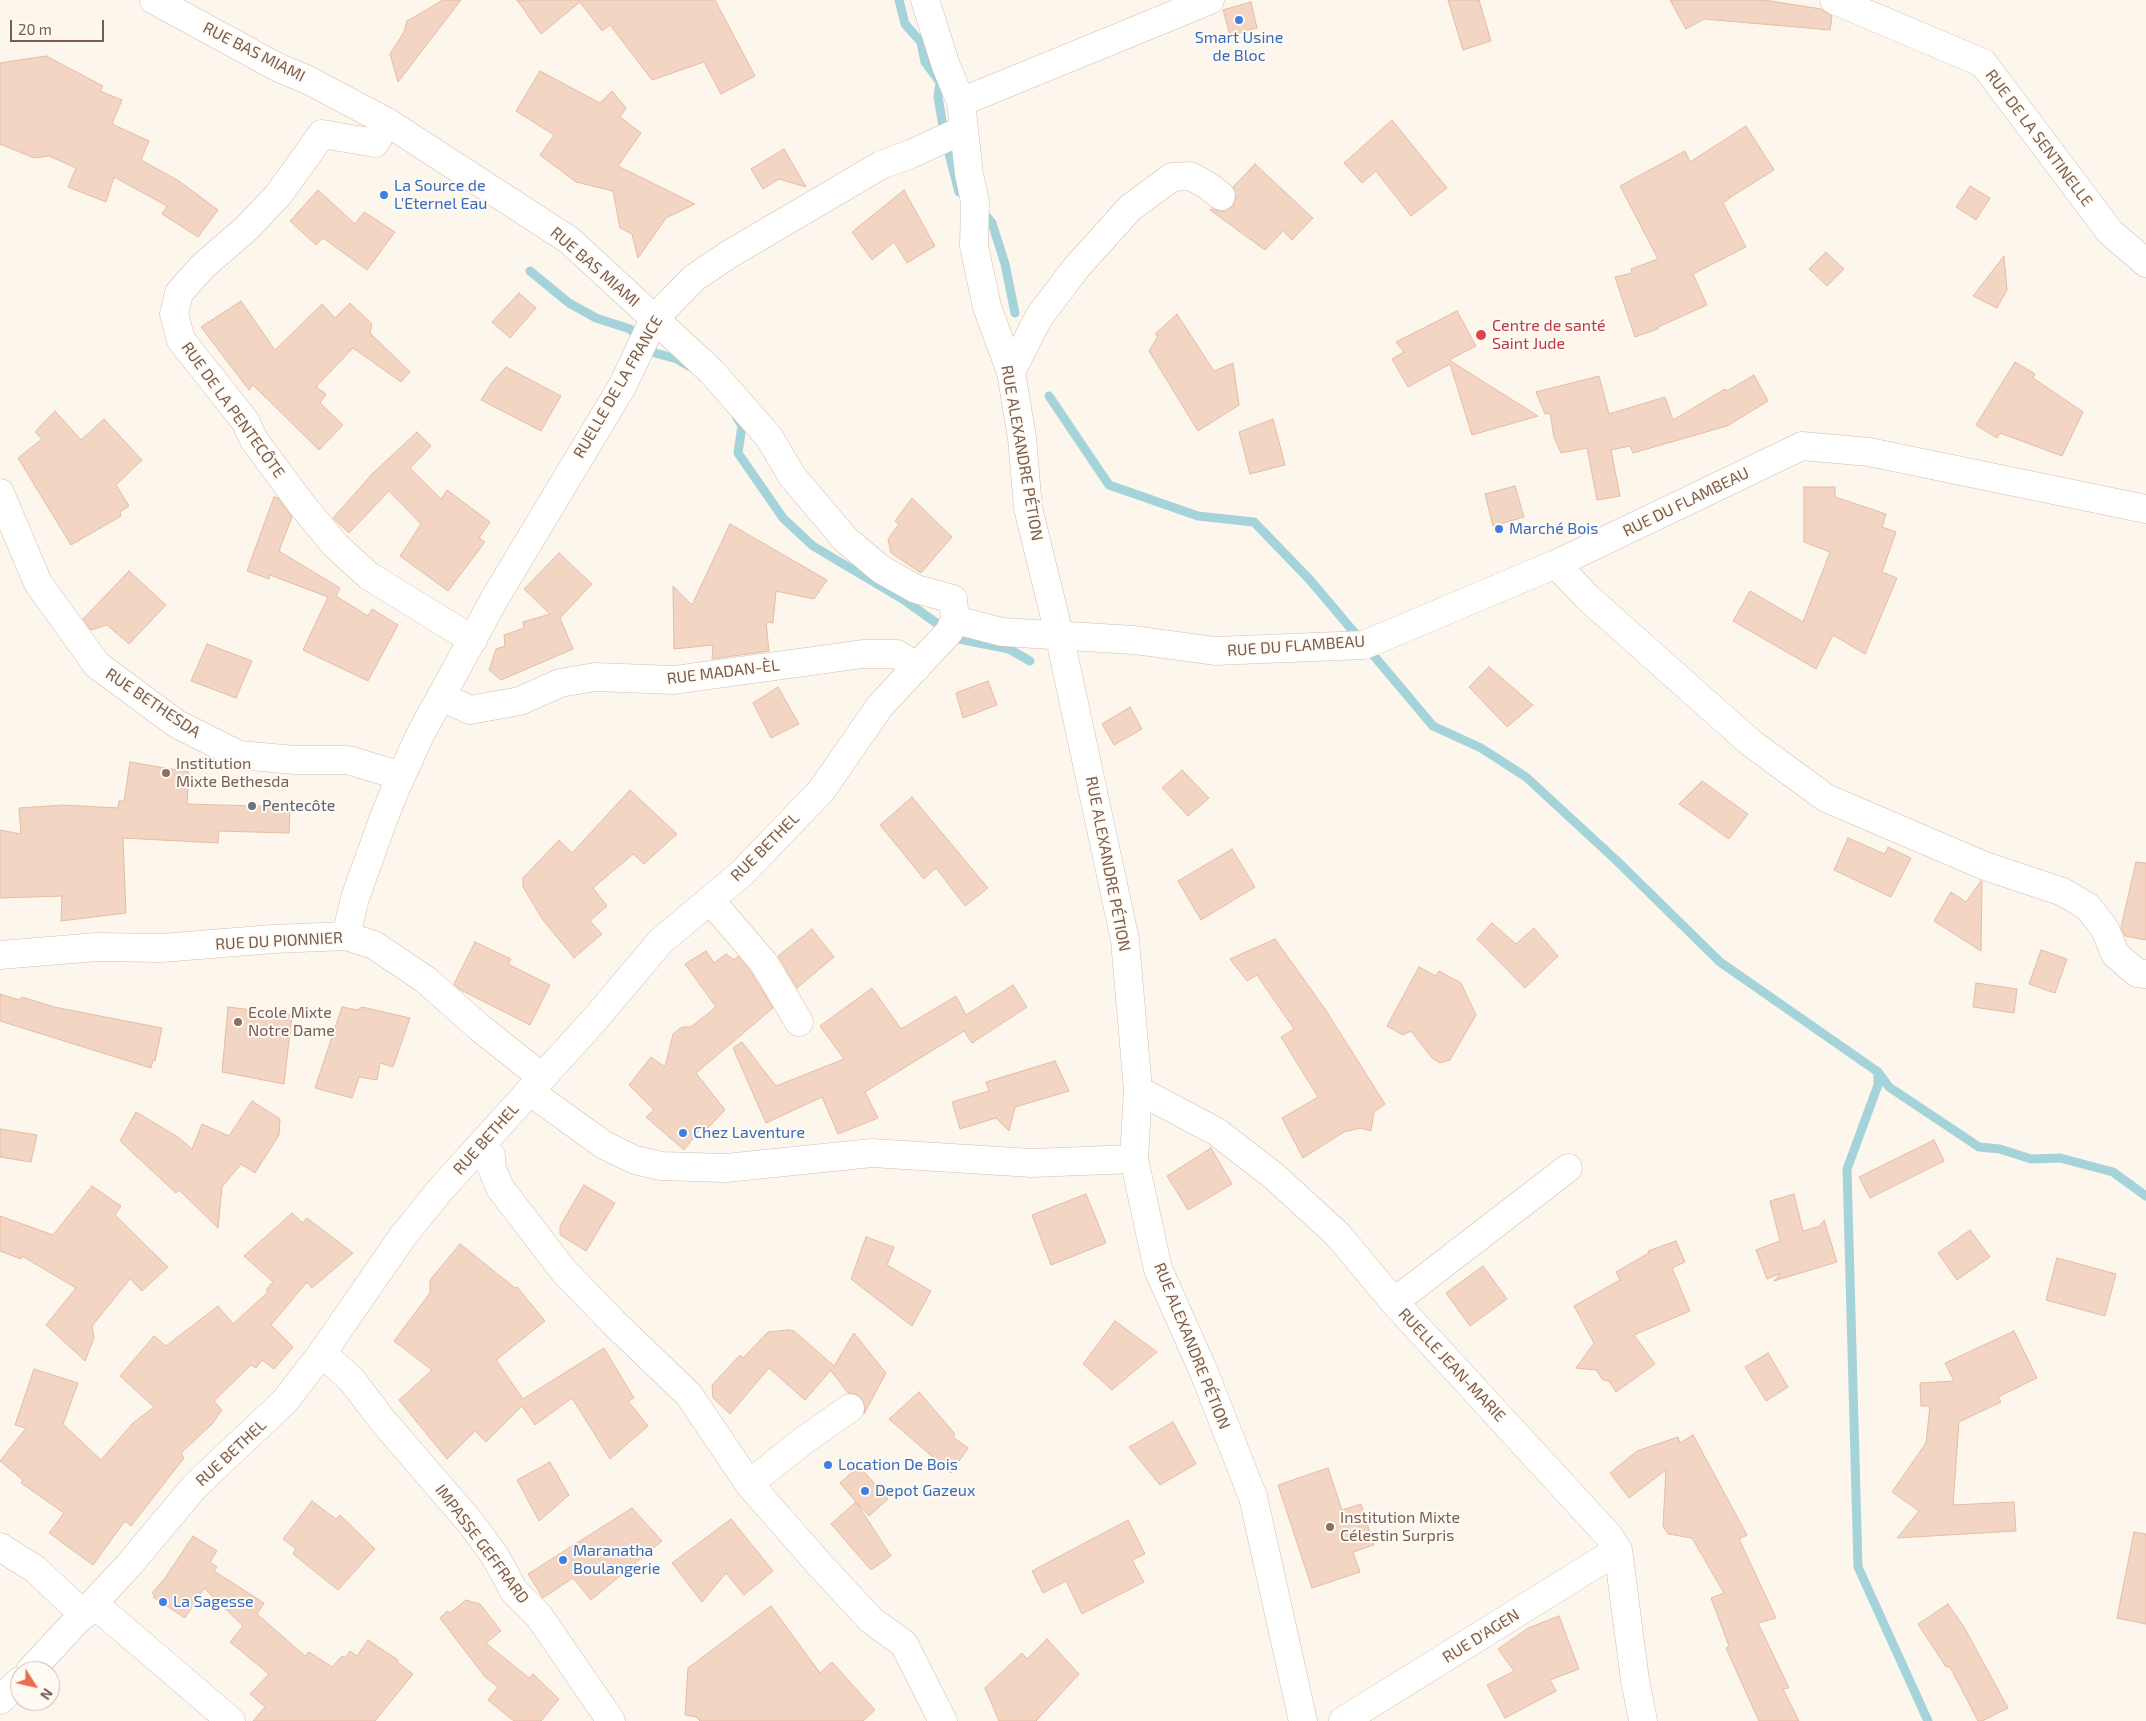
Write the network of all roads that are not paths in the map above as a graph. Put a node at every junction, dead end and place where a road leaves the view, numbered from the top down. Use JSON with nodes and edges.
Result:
{"nodes":[{"id":1,"x":154,"y":0,"type":"edge"},
{"id":2,"x":925,"y":0,"type":"edge"},
{"id":3,"x":1210,"y":0,"type":"edge"},
{"id":4,"x":1834,"y":0,"type":"edge"},
{"id":5,"x":961,"y":102,"type":"junction"},
{"id":6,"x":386,"y":122,"type":"junction"},
{"id":7,"x":963,"y":130,"type":"junction"},
{"id":8,"x":1221,"y":196,"type":"dead end"},
{"id":9,"x":2146,"y":263,"type":"edge"},
{"id":10,"x":654,"y":319,"type":"junction"},
{"id":11,"x":1011,"y":372,"type":"junction"},
{"id":12,"x":0,"y":493,"type":"edge"},
{"id":13,"x":2146,"y":509,"type":"edge"},
{"id":14,"x":1556,"y":564,"type":"junction"},
{"id":15,"x":955,"y":620,"type":"junction"},
{"id":16,"x":1059,"y":634,"type":"junction"},
{"id":17,"x":473,"y":640,"type":"junction"},
{"id":18,"x":917,"y":667,"type":"junction"},
{"id":19,"x":442,"y":697,"type":"junction"},
{"id":20,"x":401,"y":776,"type":"junction"},
{"id":21,"x":710,"y":900,"type":"junction"},
{"id":22,"x":346,"y":936,"type":"junction"},
{"id":23,"x":0,"y":955,"type":"edge"},
{"id":24,"x":2146,"y":974,"type":"edge"},
{"id":25,"x":799,"y":1022,"type":"dead end"},
{"id":26,"x":536,"y":1084,"type":"junction"},
{"id":27,"x":1138,"y":1090,"type":"junction"},
{"id":28,"x":481,"y":1145,"type":"junction"},
{"id":29,"x":1134,"y":1159,"type":"junction"},
{"id":30,"x":1568,"y":1168,"type":"dead end"},
{"id":31,"x":1394,"y":1302,"type":"junction"},
{"id":32,"x":322,"y":1353,"type":"junction"},
{"id":33,"x":850,"y":1408,"type":"dead end"},
{"id":34,"x":749,"y":1484,"type":"junction"},
{"id":35,"x":0,"y":1546,"type":"edge"},
{"id":36,"x":1618,"y":1550,"type":"junction"},
{"id":37,"x":89,"y":1610,"type":"junction"},
{"id":38,"x":40,"y":1661,"type":"edge"},
{"id":39,"x":10,"y":1690,"type":"edge"},
{"id":40,"x":0,"y":1700,"type":"edge"},
{"id":41,"x":231,"y":1721,"type":"edge"},
{"id":42,"x":611,"y":1721,"type":"edge"},
{"id":43,"x":943,"y":1721,"type":"edge"},
{"id":44,"x":1303,"y":1721,"type":"edge"},
{"id":45,"x":1343,"y":1721,"type":"edge"},
{"id":46,"x":1643,"y":1721,"type":"edge"}],
"edges":[{"from":1,"to":6,"type":"street","name":"RUE BAS MIAMI"},
{"from":2,"to":5,"type":"street","name":"RUE ALEXANDRE PÉTION"},
{"from":3,"to":5,"type":"street"},
{"from":4,"to":9,"type":"street","name":"RUE DE LA SENTINELLE"},
{"from":5,"to":7,"type":"street","name":"RUE ALEXANDRE PÉTION"},
{"from":6,"to":10,"type":"street","name":"RUE BAS MIAMI"},
{"from":6,"to":17,"type":"street","name":"RUE DE LA PENTECÔTE"},
{"from":7,"to":10,"type":"street","name":"RUELLE DE LA FRANCE"},
{"from":7,"to":11,"type":"street","name":"RUE ALEXANDRE PÉTION"},
{"from":8,"to":11,"type":"street"},
{"from":10,"to":15,"type":"street","name":"RUE BAS MIAMI"},
{"from":10,"to":17,"type":"street","name":"RUELLE DE LA FRANCE"},
{"from":11,"to":16,"type":"street","name":"RUE ALEXANDRE PÉTION"},
{"from":12,"to":20,"type":"street","name":"RUE BETHESDA"},
{"from":13,"to":14,"type":"street","name":"RUE DU FLAMBEAU"},
{"from":14,"to":16,"type":"street","name":"RUE DU FLAMBEAU"},
{"from":14,"to":24,"type":"street"},
{"from":15,"to":16,"type":"street","name":"RUE DU FLAMBEAU"},
{"from":15,"to":18,"type":"street","name":"RUE BETHEL"},
{"from":16,"to":27,"type":"street","name":"RUE ALEXANDRE PÉTION"},
{"from":17,"to":19,"type":"street","name":"RUELLE DE LA FRANCE"},
{"from":18,"to":19,"type":"street","name":"RUE MADAN-ÈL"},
{"from":18,"to":21,"type":"street","name":"RUE BETHEL"},
{"from":19,"to":20,"type":"street","name":"RUELLE DE LA FRANCE"},
{"from":20,"to":22,"type":"street","name":"RUELLE DE LA FRANCE"},
{"from":21,"to":25,"type":"street"},
{"from":21,"to":26,"type":"street","name":"RUE BETHEL"},
{"from":22,"to":23,"type":"street","name":"RUE DU PIONNIER"},
{"from":22,"to":26,"type":"street","name":"RUE DU PIONNIER"},
{"from":26,"to":28,"type":"street","name":"RUE BETHEL"},
{"from":26,"to":29,"type":"street","name":"RUE DU PIONNIER"},
{"from":27,"to":29,"type":"street","name":"RUE ALEXANDRE PÉTION"},
{"from":27,"to":31,"type":"street","name":"RUELLE JEAN-MARIE"},
{"from":28,"to":32,"type":"street","name":"RUE BETHEL"},
{"from":28,"to":34,"type":"street"},
{"from":29,"to":44,"type":"street","name":"RUE ALEXANDRE PÉTION"},
{"from":30,"to":31,"type":"street"},
{"from":31,"to":36,"type":"street","name":"RUELLE JEAN-MARIE"},
{"from":32,"to":37,"type":"street","name":"RUE BETHEL"},
{"from":32,"to":42,"type":"street","name":"IMPASSE GEFFRARD"},
{"from":33,"to":34,"type":"street"},
{"from":34,"to":43,"type":"street"},
{"from":35,"to":37,"type":"street"},
{"from":36,"to":45,"type":"street","name":"RUE D'AGEN"},
{"from":36,"to":46,"type":"street","name":"RUELLE JEAN-MARIE"},
{"from":37,"to":38,"type":"street","name":"RUE BETHEL"},
{"from":37,"to":41,"type":"street"},
{"from":39,"to":40,"type":"street"}]}
